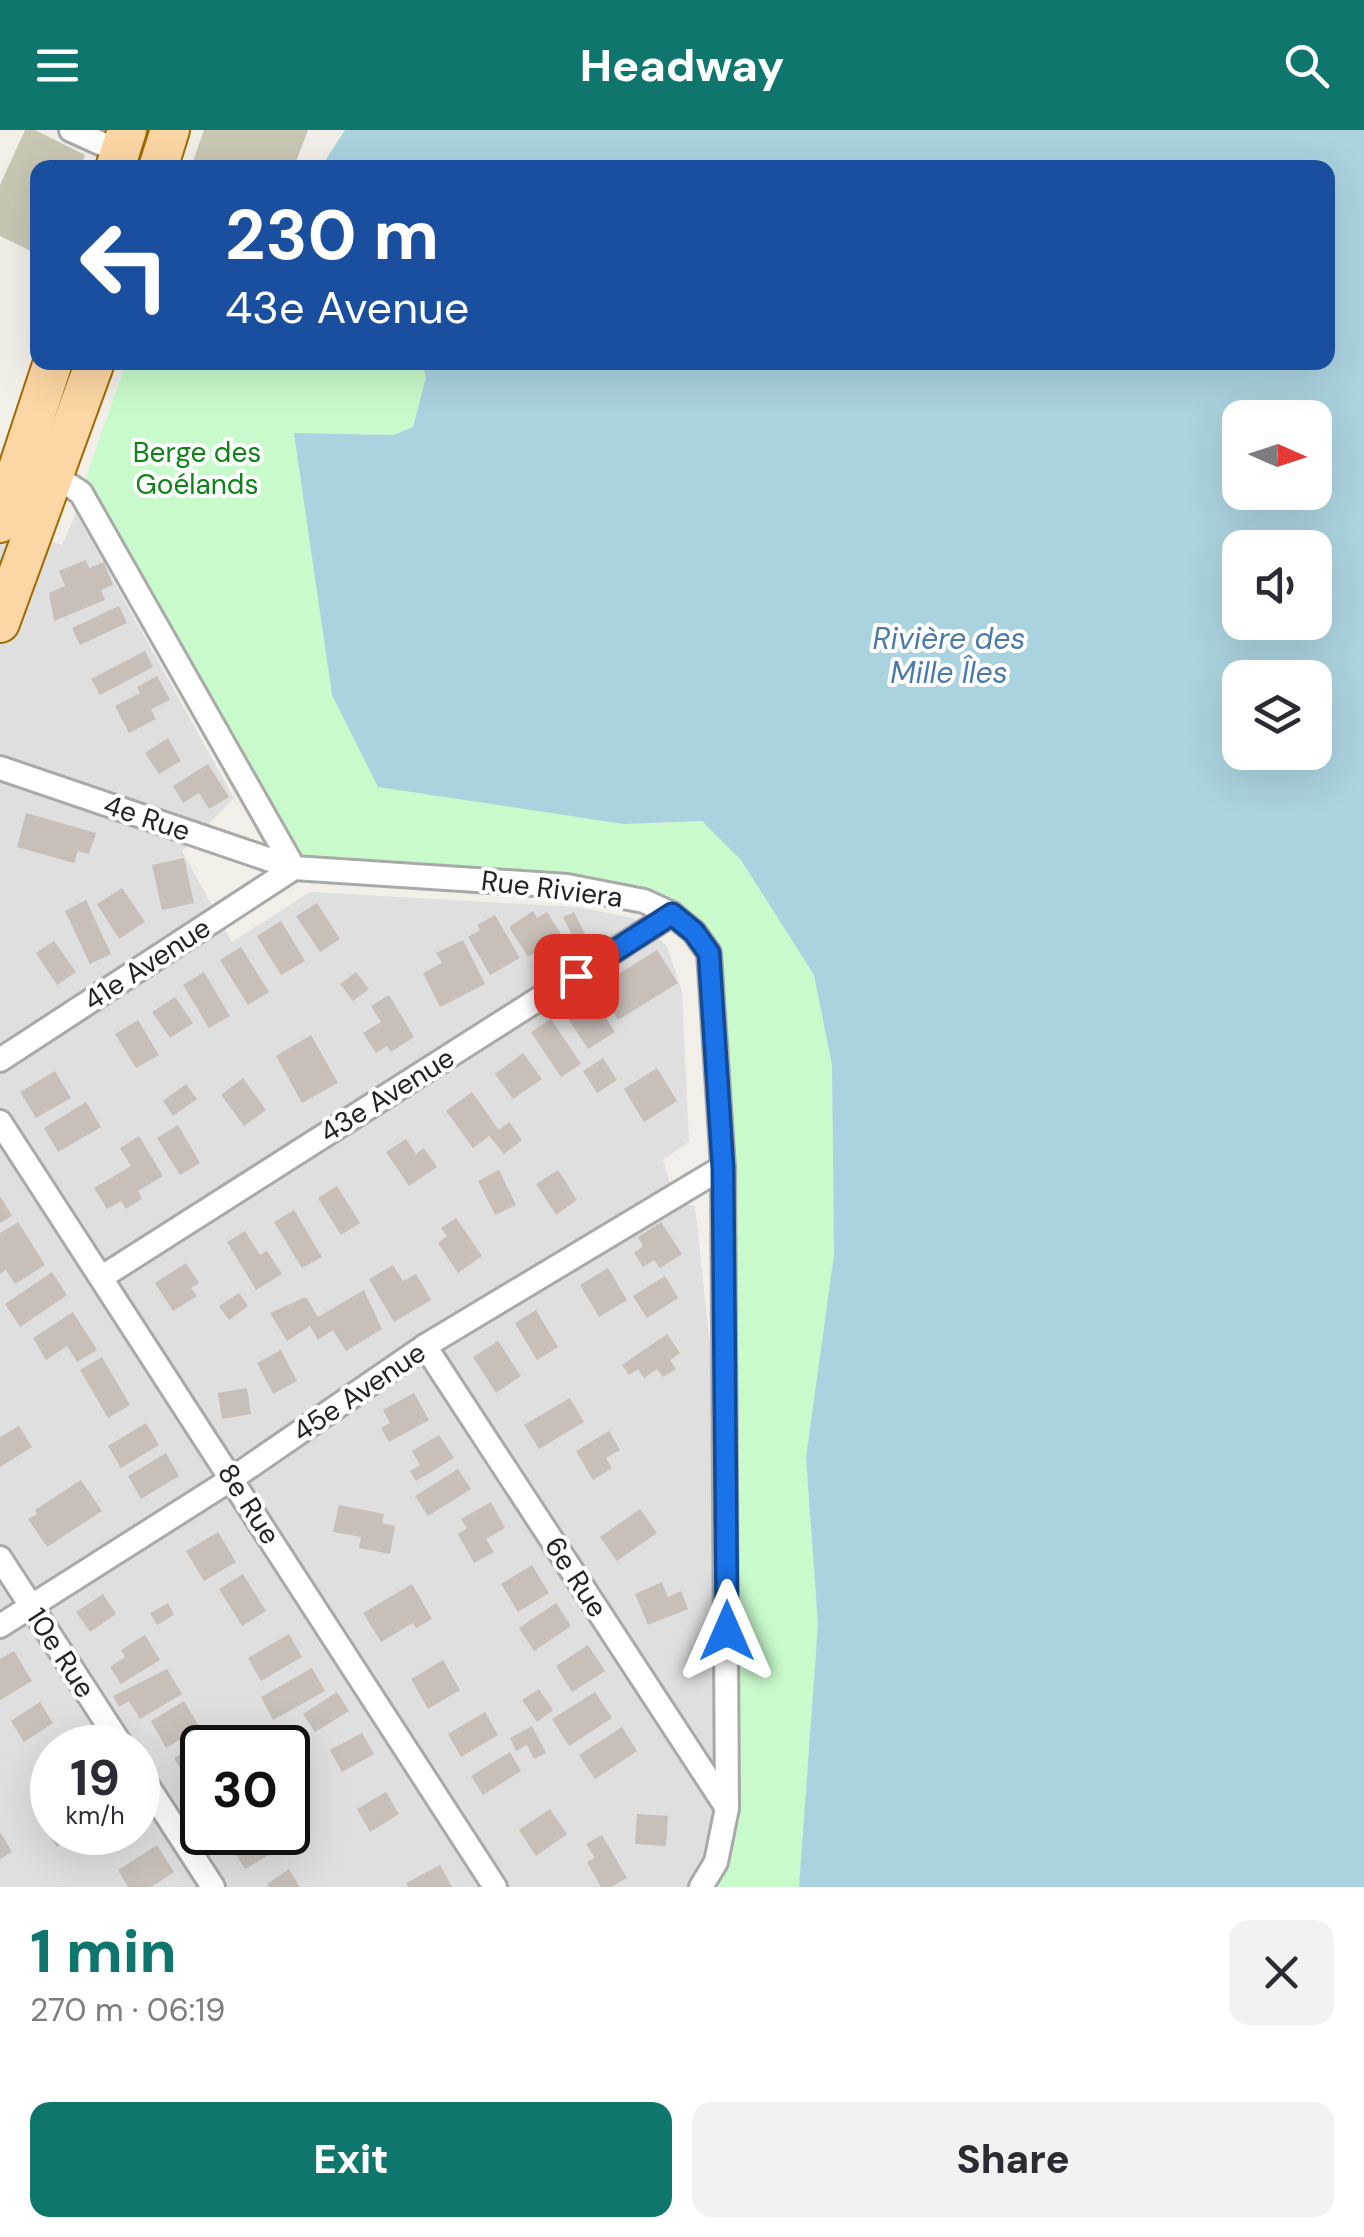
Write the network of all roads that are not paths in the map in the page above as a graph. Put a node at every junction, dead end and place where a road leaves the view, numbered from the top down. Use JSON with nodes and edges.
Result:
{"nodes":[{"id":1,"x":71,"y":130,"type":"edge"},
{"id":2,"x":170,"y":130,"type":"edge"},
{"id":3,"x":120,"y":150,"type":"edge"},
{"id":4,"x":161,"y":160,"type":"edge"},
{"id":5,"x":52,"y":370,"type":"edge"},
{"id":6,"x":91,"y":370,"type":"edge"},
{"id":7,"x":40,"y":466,"type":"junction"},
{"id":8,"x":0,"y":523,"type":"edge"},
{"id":9,"x":0,"y":623,"type":"edge"},
{"id":10,"x":0,"y":768,"type":"edge"},
{"id":11,"x":294,"y":868,"type":"junction"},
{"id":12,"x":672,"y":914,"type":"junction"},
{"id":13,"x":0,"y":1060,"type":"edge"},
{"id":14,"x":0,"y":1122,"type":"edge"},
{"id":15,"x":723,"y":1168,"type":"junction"},
{"id":16,"x":102,"y":1277,"type":"junction"},
{"id":17,"x":425,"y":1346,"type":"junction"},
{"id":18,"x":232,"y":1478,"type":"junction"},
{"id":19,"x":0,"y":1558,"type":"edge"},
{"id":20,"x":31,"y":1606,"type":"junction"},
{"id":21,"x":0,"y":1626,"type":"edge"},
{"id":22,"x":107,"y":1725,"type":"edge"},
{"id":23,"x":160,"y":1804,"type":"edge"},
{"id":24,"x":726,"y":1808,"type":"junction"},
{"id":25,"x":213,"y":1887,"type":"edge"},
{"id":26,"x":495,"y":1887,"type":"edge"},
{"id":27,"x":700,"y":1887,"type":"edge"}],
"edges":[{"from":1,"to":3,"type":"street"},
{"from":2,"to":4,"type":"main road"},
{"from":5,"to":7,"type":"main road"},
{"from":6,"to":7,"type":"main road"},
{"from":7,"to":8,"type":"main road"},
{"from":7,"to":9,"type":"main road"},
{"from":7,"to":11,"type":"street"},
{"from":10,"to":11,"type":"street","name":"4e Rue"},
{"from":11,"to":12,"type":"street","name":"Rue Riviera"},
{"from":11,"to":13,"type":"street","name":"41e Avenue"},
{"from":12,"to":15,"type":"street","name":"Rue Riviera"},
{"from":12,"to":16,"type":"street","name":"43e Avenue"},
{"from":14,"to":16,"type":"street","name":"8e Rue"},
{"from":15,"to":17,"type":"street","name":"45e Avenue"},
{"from":15,"to":24,"type":"street","name":"Rue Riviera"},
{"from":16,"to":18,"type":"street","name":"8e Rue"},
{"from":17,"to":18,"type":"street","name":"45e Avenue"},
{"from":17,"to":24,"type":"street","name":"6e Rue"},
{"from":18,"to":20,"type":"street","name":"45e Avenue"},
{"from":18,"to":26,"type":"street","name":"8e Rue"},
{"from":19,"to":20,"type":"street","name":"10e Rue"},
{"from":20,"to":21,"type":"street","name":"45e Avenue"},
{"from":20,"to":22,"type":"street","name":"10e Rue"},
{"from":23,"to":25,"type":"street"},
{"from":24,"to":27,"type":"street","name":"Rue Riviera"}]}
